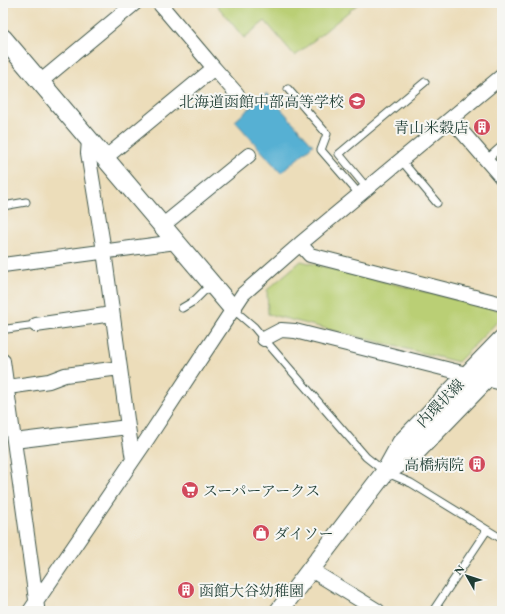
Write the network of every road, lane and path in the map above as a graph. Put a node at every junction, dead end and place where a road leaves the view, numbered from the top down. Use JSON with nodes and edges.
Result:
{"nodes":[{"id":1,"x":135,"y":3,"type":"edge"},
{"id":2,"x":159,"y":3,"type":"edge"},
{"id":3,"x":3,"y":38,"type":"edge"},
{"id":4,"x":214,"y":68,"type":"junction"},
{"id":5,"x":502,"y":76,"type":"edge"},
{"id":6,"x":40,"y":82,"type":"junction"},
{"id":7,"x":425,"y":82,"type":"dead end"},
{"id":8,"x":288,"y":89,"type":"dead end"},
{"id":9,"x":237,"y":94,"type":"dead end"},
{"id":10,"x":451,"y":119,"type":"junction"},
{"id":11,"x":89,"y":140,"type":"junction"},
{"id":12,"x":502,"y":146,"type":"edge"},
{"id":13,"x":248,"y":155,"type":"dead end"},
{"id":14,"x":105,"y":158,"type":"junction"},
{"id":15,"x":402,"y":160,"type":"junction"},
{"id":16,"x":486,"y":160,"type":"junction"},
{"id":17,"x":502,"y":178,"type":"edge"},
{"id":18,"x":363,"y":192,"type":"junction"},
{"id":19,"x":26,"y":202,"type":"dead end"},
{"id":20,"x":437,"y":203,"type":"dead end"},
{"id":21,"x":3,"y":206,"type":"edge"},
{"id":22,"x":162,"y":226,"type":"junction"},
{"id":23,"x":176,"y":242,"type":"junction"},
{"id":24,"x":300,"y":244,"type":"junction"},
{"id":25,"x":104,"y":251,"type":"junction"},
{"id":26,"x":3,"y":265,"type":"edge"},
{"id":27,"x":212,"y":284,"type":"junction"},
{"id":28,"x":502,"y":304,"type":"edge"},
{"id":29,"x":182,"y":308,"type":"dead end"},
{"id":30,"x":233,"y":309,"type":"junction"},
{"id":31,"x":112,"y":314,"type":"junction"},
{"id":32,"x":36,"y":325,"type":"joint"},
{"id":33,"x":7,"y":329,"type":"dead end"},
{"id":34,"x":264,"y":339,"type":"junction"},
{"id":35,"x":502,"y":339,"type":"edge"},
{"id":36,"x":3,"y":361,"type":"edge"},
{"id":37,"x":502,"y":363,"type":"edge"},
{"id":38,"x":120,"y":368,"type":"junction"},
{"id":39,"x":467,"y":375,"type":"junction"},
{"id":40,"x":494,"y":381,"type":"edge"},
{"id":41,"x":15,"y":386,"type":"dead end"},
{"id":42,"x":128,"y":427,"type":"junction"},
{"id":43,"x":13,"y":442,"type":"edge"},
{"id":44,"x":133,"y":460,"type":"junction"},
{"id":45,"x":385,"y":472,"type":"junction"},
{"id":46,"x":487,"y":530,"type":"junction"},
{"id":47,"x":502,"y":539,"type":"edge"},
{"id":48,"x":311,"y":570,"type":"junction"},
{"id":49,"x":35,"y":608,"type":"edge"},
{"id":50,"x":376,"y":610,"type":"edge"},
{"id":51,"x":279,"y":611,"type":"edge"},
{"id":52,"x":433,"y":611,"type":"edge"}],
"edges":[{"from":1,"to":6,"type":"street"},
{"from":2,"to":4,"type":"street"},
{"from":3,"to":6,"type":"street"},
{"from":4,"to":9,"type":"street"},
{"from":4,"to":14,"type":"street"},
{"from":5,"to":10,"type":"street"},
{"from":6,"to":11,"type":"street"},
{"from":7,"to":18,"type":"lane"},
{"from":8,"to":18,"type":"lane"},
{"from":10,"to":15,"type":"street"},
{"from":10,"to":16,"type":"street"},
{"from":11,"to":14,"type":"street"},
{"from":11,"to":25,"type":"street"},
{"from":12,"to":16,"type":"lane"},
{"from":13,"to":22,"type":"street"},
{"from":14,"to":22,"type":"street"},
{"from":15,"to":18,"type":"street"},
{"from":15,"to":20,"type":"lane"},
{"from":16,"to":17,"type":"street"},
{"from":18,"to":24,"type":"street"},
{"from":19,"to":21,"type":"lane"},
{"from":22,"to":23,"type":"street"},
{"from":23,"to":25,"type":"street"},
{"from":23,"to":27,"type":"street"},
{"from":24,"to":28,"type":"street"},
{"from":24,"to":30,"type":"street"},
{"from":25,"to":26,"type":"street"},
{"from":25,"to":31,"type":"street"},
{"from":27,"to":29,"type":"lane"},
{"from":27,"to":30,"type":"street"},
{"from":30,"to":34,"type":"lane"},
{"from":30,"to":44,"type":"street"},
{"from":31,"to":32,"type":"street"},
{"from":31,"to":38,"type":"street"},
{"from":32,"to":33,"type":"lane"},
{"from":34,"to":39,"type":"street"},
{"from":34,"to":45,"type":"lane"},
{"from":35,"to":39,"type":"street","name":"内環状線"},
{"from":36,"to":43,"type":"street"},
{"from":37,"to":40,"type":"street","name":"内環状線"},
{"from":38,"to":41,"type":"street"},
{"from":38,"to":42,"type":"street"},
{"from":39,"to":40,"type":"street"},
{"from":39,"to":45,"type":"street","name":"内環状線"},
{"from":40,"to":45,"type":"street","name":"内環状線"},
{"from":42,"to":43,"type":"street"},
{"from":42,"to":44,"type":"street"},
{"from":43,"to":49,"type":"street"},
{"from":44,"to":49,"type":"street"},
{"from":45,"to":46,"type":"lane"},
{"from":45,"to":48,"type":"street","name":"内環状線"},
{"from":46,"to":47,"type":"lane"},
{"from":46,"to":52,"type":"lane"},
{"from":48,"to":50,"type":"street"},
{"from":48,"to":51,"type":"street","name":"内環状線"}]}
